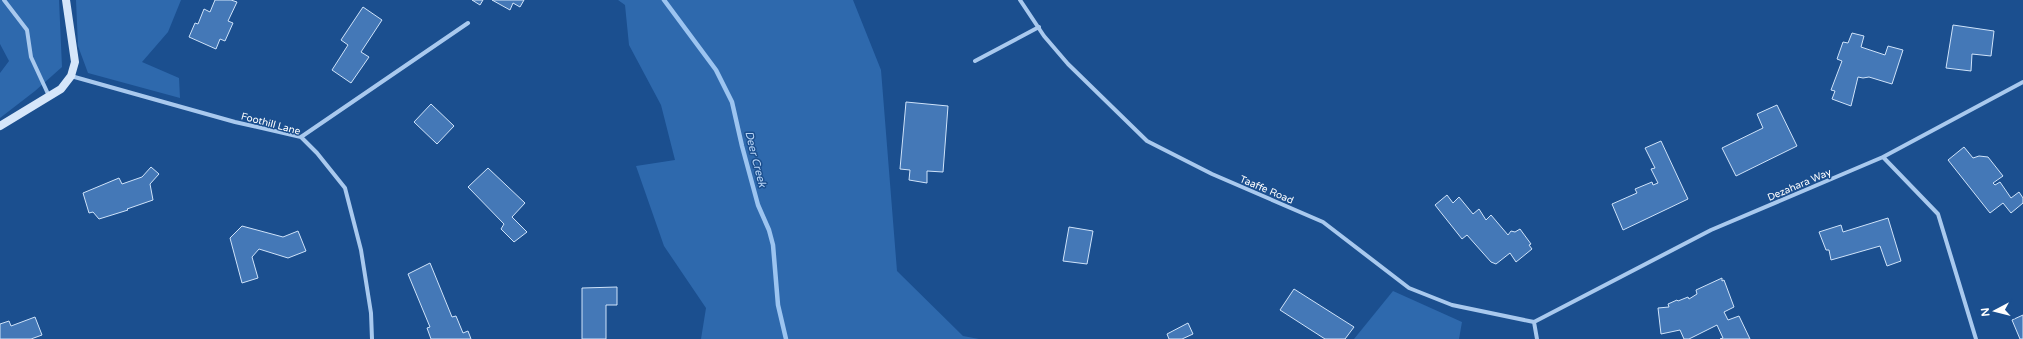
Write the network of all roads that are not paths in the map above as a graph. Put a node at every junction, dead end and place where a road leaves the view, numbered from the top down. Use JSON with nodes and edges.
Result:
{"nodes":[{"id":1,"x":4,"y":0,"type":"edge"},
{"id":2,"x":66,"y":0,"type":"edge"},
{"id":3,"x":1020,"y":0,"type":"edge"},
{"id":4,"x":468,"y":23,"type":"dead end"},
{"id":5,"x":1039,"y":27,"type":"junction"},
{"id":6,"x":975,"y":60,"type":"dead end"},
{"id":7,"x":71,"y":76,"type":"junction"},
{"id":8,"x":2023,"y":82,"type":"edge"},
{"id":9,"x":50,"y":96,"type":"junction"},
{"id":10,"x":0,"y":126,"type":"edge"},
{"id":11,"x":301,"y":137,"type":"junction"},
{"id":12,"x":1883,"y":157,"type":"junction"},
{"id":13,"x":1534,"y":322,"type":"junction"},
{"id":14,"x":372,"y":339,"type":"edge"},
{"id":15,"x":1538,"y":339,"type":"edge"},
{"id":16,"x":1976,"y":339,"type":"edge"}],
"edges":[{"from":1,"to":9,"type":"street"},
{"from":2,"to":7,"type":"street"},
{"from":3,"to":5,"type":"street","name":"Taaffe Road"},
{"from":4,"to":11,"type":"street"},
{"from":5,"to":6,"type":"street"},
{"from":5,"to":13,"type":"street","name":"Taaffe Road"},
{"from":7,"to":9,"type":"street"},
{"from":7,"to":11,"type":"street","name":"Foothill Lane"},
{"from":8,"to":12,"type":"street","name":"Dezahara Way"},
{"from":9,"to":10,"type":"street"},
{"from":11,"to":14,"type":"street","name":"Foothill Lane"},
{"from":12,"to":13,"type":"street","name":"Dezahara Way"},
{"from":12,"to":16,"type":"street"},
{"from":13,"to":15,"type":"street"}]}
